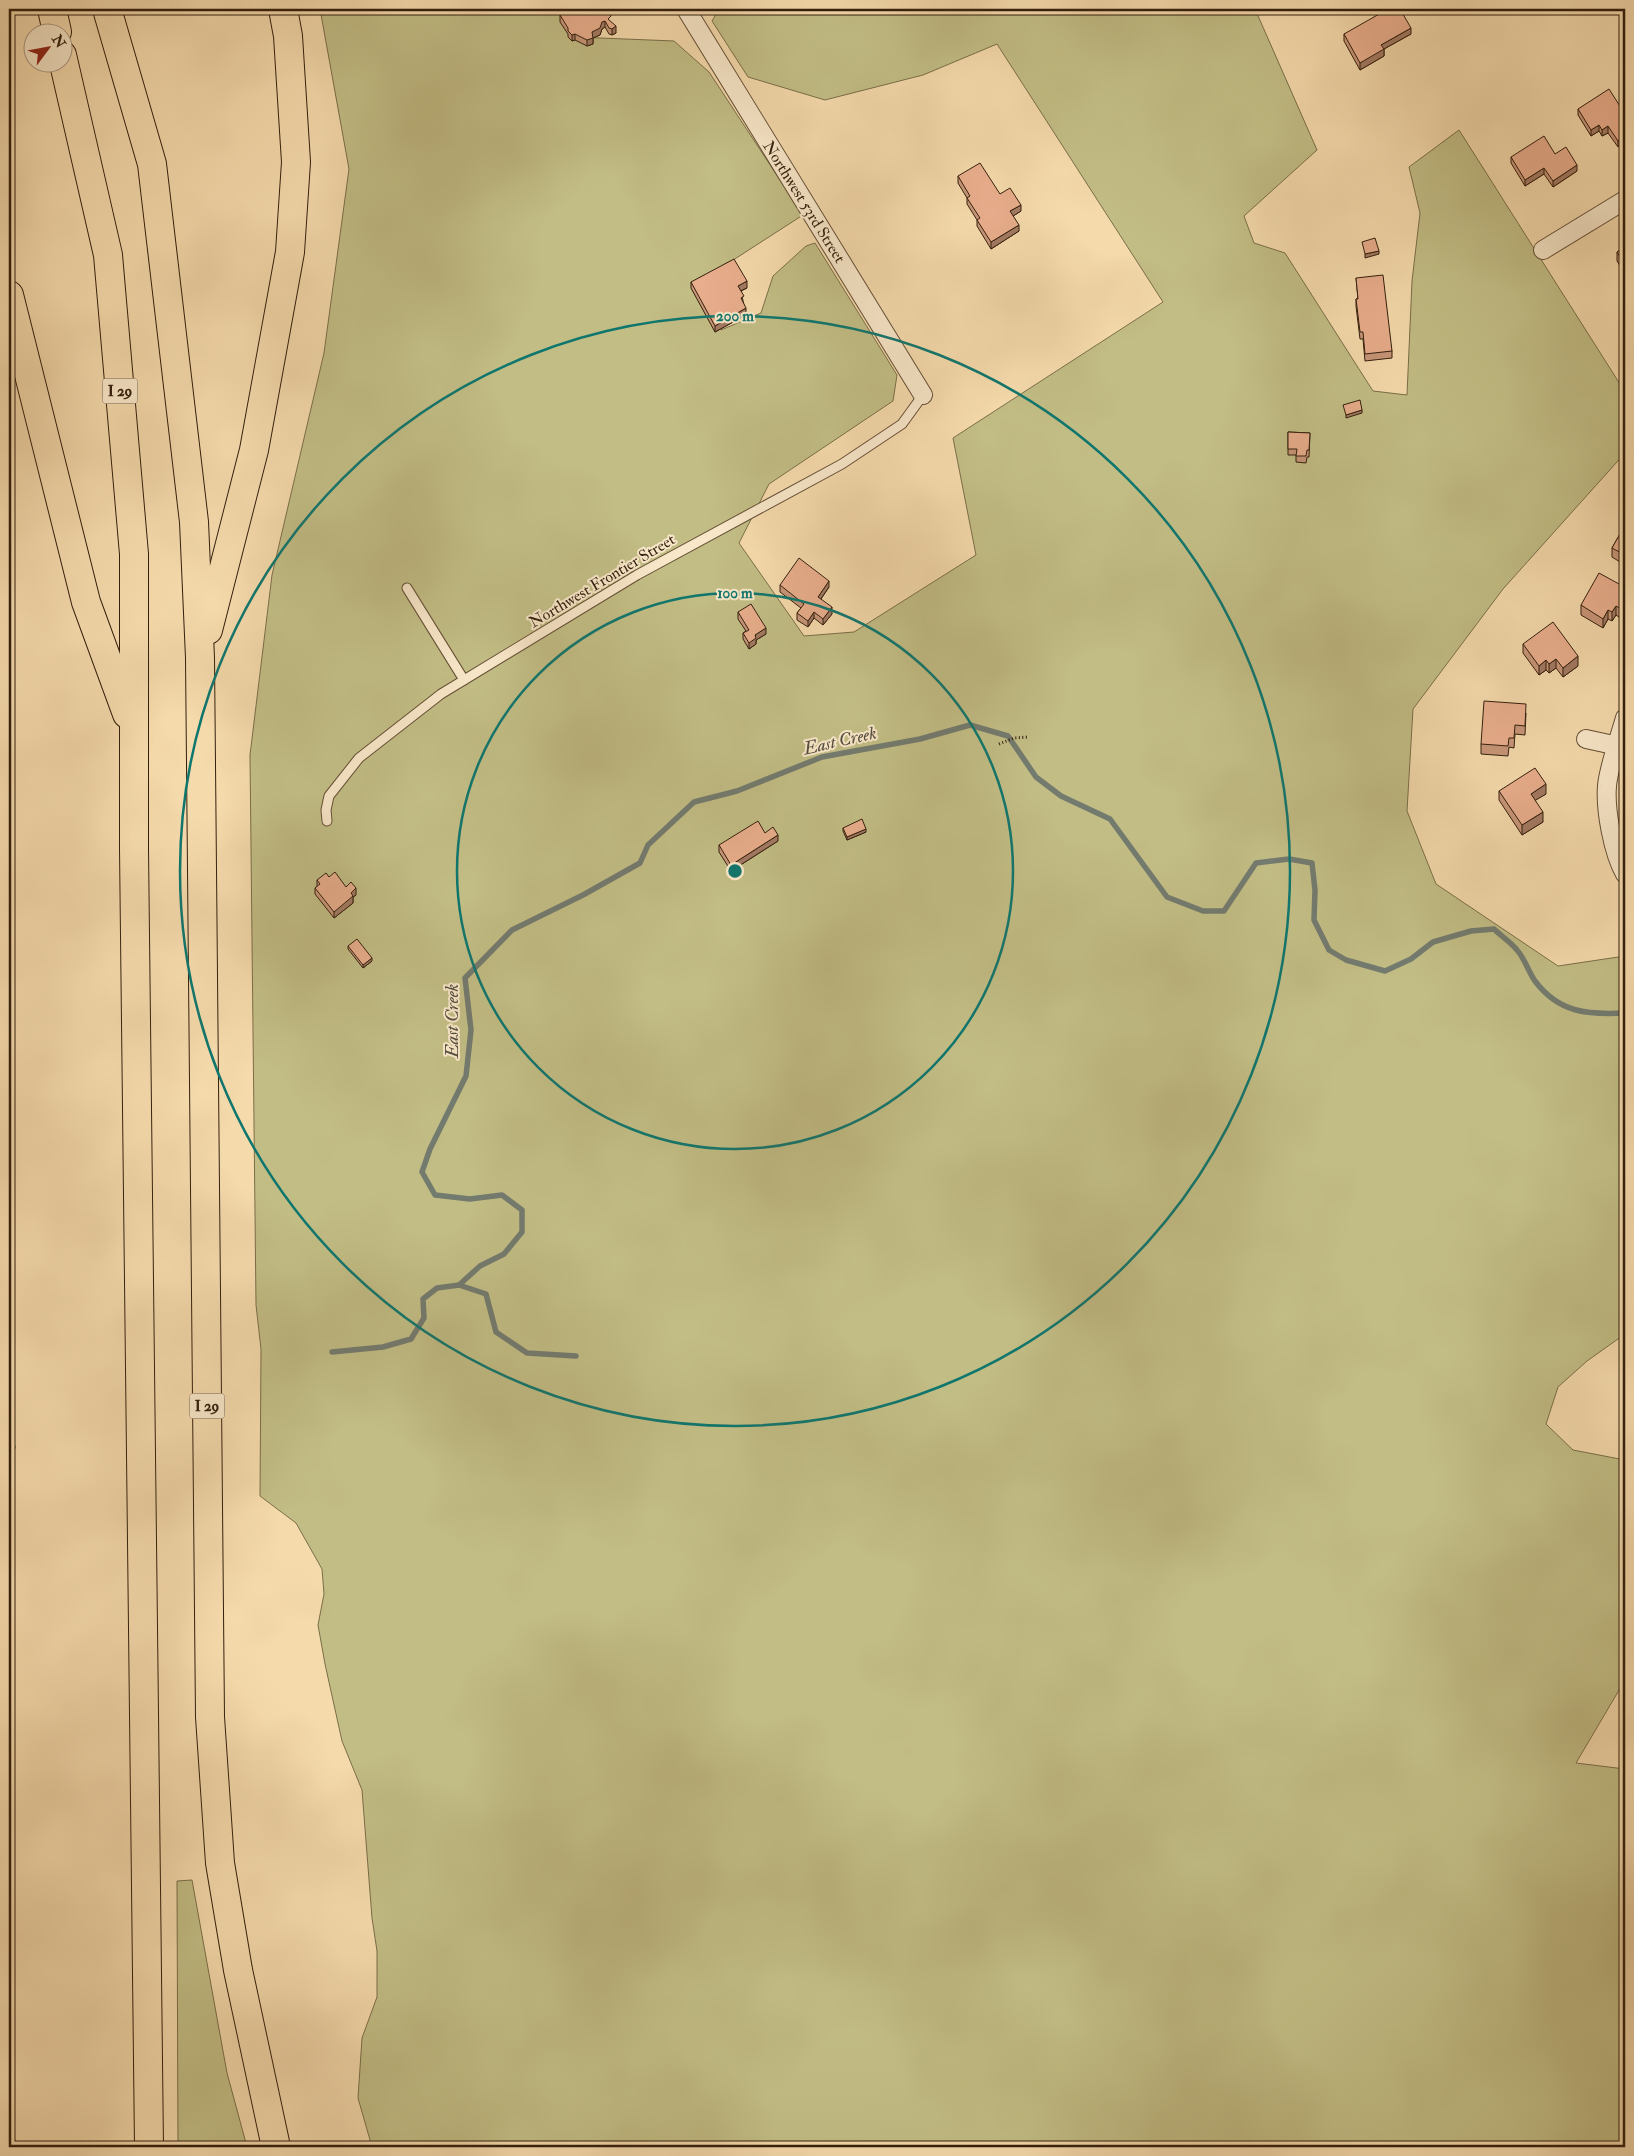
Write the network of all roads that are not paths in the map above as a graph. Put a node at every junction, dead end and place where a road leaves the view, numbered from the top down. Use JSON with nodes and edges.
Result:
{"nodes":[{"id":1,"x":52,"y":9,"type":"edge"},
{"id":2,"x":107,"y":9,"type":"edge"},
{"id":3,"x":283,"y":9,"type":"edge"},
{"id":4,"x":686,"y":9,"type":"edge"},
{"id":5,"x":55,"y":22,"type":"edge"},
{"id":6,"x":66,"y":72,"type":"edge"},
{"id":7,"x":1625,"y":200,"type":"edge"},
{"id":8,"x":1542,"y":250,"type":"dead end"},
{"id":9,"x":9,"y":295,"type":"edge"},
{"id":10,"x":923,"y":395,"type":"joint"},
{"id":11,"x":407,"y":588,"type":"dead end"},
{"id":12,"x":200,"y":658,"type":"junction"},
{"id":13,"x":464,"y":680,"type":"junction"},
{"id":14,"x":1625,"y":718,"type":"edge"},
{"id":15,"x":134,"y":732,"type":"junction"},
{"id":16,"x":1586,"y":739,"type":"dead end"},
{"id":17,"x":1618,"y":746,"type":"junction"},
{"id":18,"x":327,"y":821,"type":"dead end"},
{"id":19,"x":1625,"y":874,"type":"edge"},
{"id":20,"x":148,"y":2147,"type":"edge"},
{"id":21,"x":276,"y":2147,"type":"edge"}],
"edges":[{"from":1,"to":5,"type":"highway"},
{"from":2,"to":12,"type":"highway","number":"I 29"},
{"from":3,"to":12,"type":"highway"},
{"from":4,"to":10,"type":"street","name":"Northwest 53rd Street"},
{"from":6,"to":15,"type":"highway","number":"I 29"},
{"from":7,"to":8,"type":"street"},
{"from":9,"to":15,"type":"highway"},
{"from":10,"to":13,"type":"lane","name":"Northwest Frontier Street"},
{"from":11,"to":13,"type":"lane"},
{"from":12,"to":21,"type":"highway","number":"I 29"},
{"from":13,"to":18,"type":"lane","name":"Northwest Frontier Street"},
{"from":14,"to":17,"type":"street"},
{"from":15,"to":20,"type":"highway","number":"I 29"},
{"from":16,"to":17,"type":"street"},
{"from":17,"to":19,"type":"street"}]}
